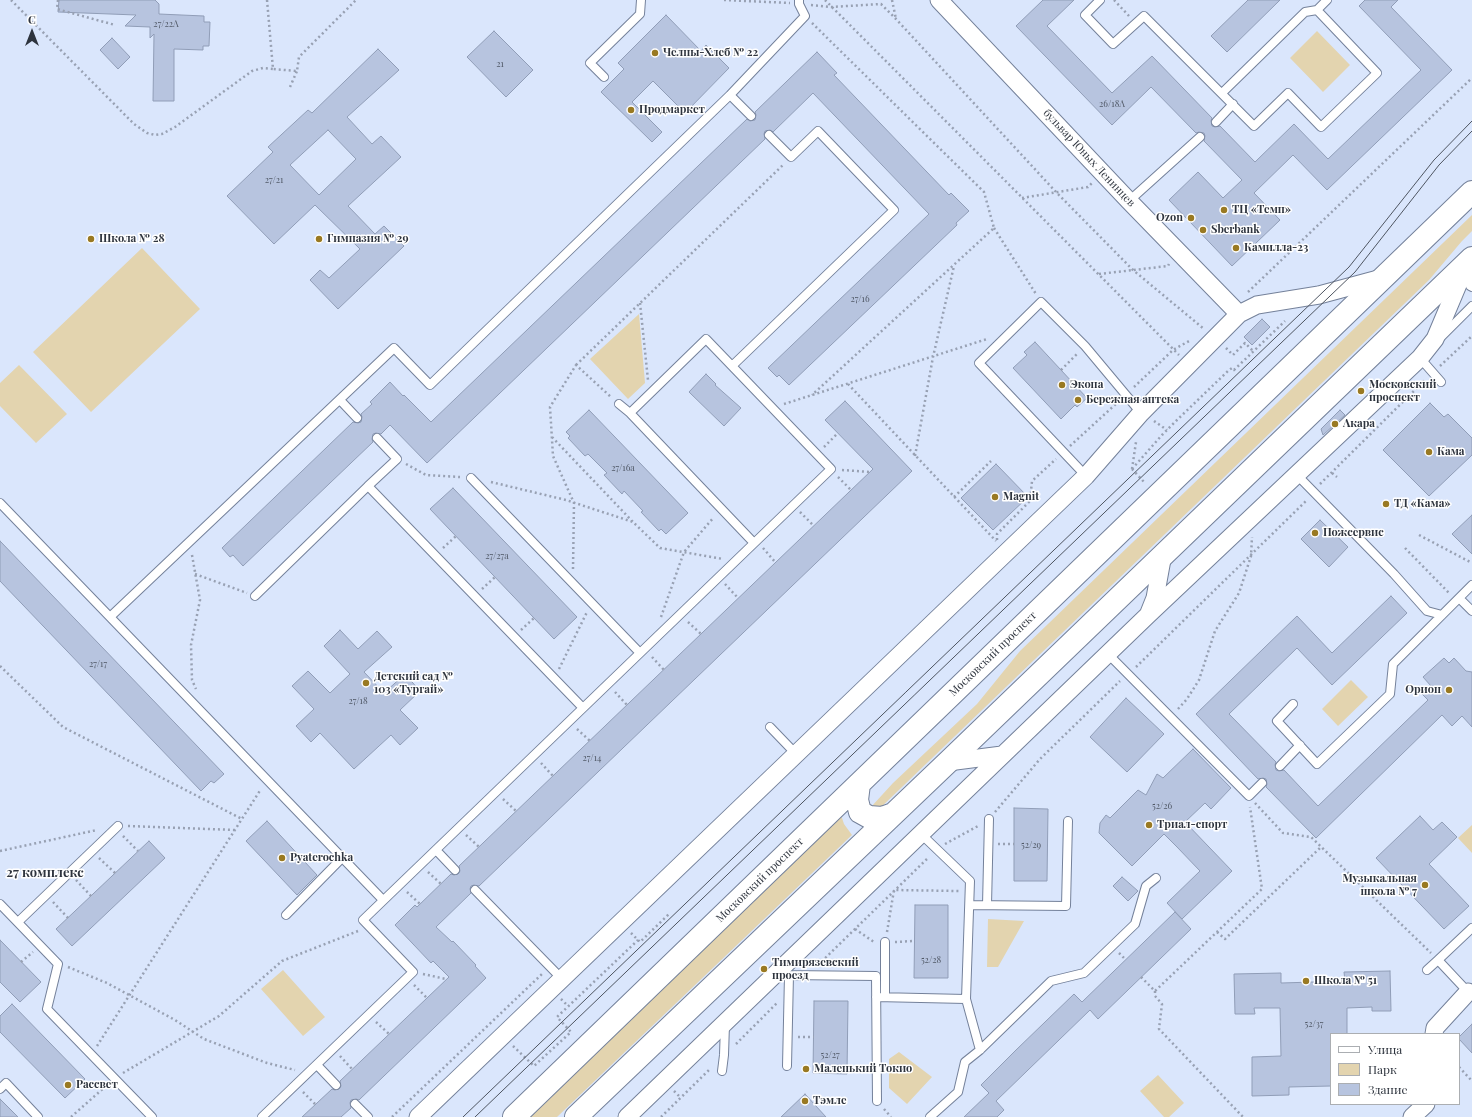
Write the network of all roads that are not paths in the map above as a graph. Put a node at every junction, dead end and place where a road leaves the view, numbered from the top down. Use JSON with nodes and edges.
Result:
{"nodes":[{"id":1,"x":641,"y":0,"type":"edge"},
{"id":2,"x":939,"y":0,"type":"edge"},
{"id":3,"x":1100,"y":0,"type":"edge"},
{"id":4,"x":1327,"y":0,"type":"edge"},
{"id":5,"x":799,"y":2,"type":"edge"},
{"id":6,"x":1317,"y":10,"type":"junction"},
{"id":7,"x":604,"y":77,"type":"dead end"},
{"id":8,"x":1222,"y":92,"type":"junction"},
{"id":9,"x":730,"y":95,"type":"junction"},
{"id":10,"x":1233,"y":104,"type":"junction"},
{"id":11,"x":751,"y":116,"type":"dead end"},
{"id":12,"x":1216,"y":122,"type":"dead end"},
{"id":13,"x":770,"y":135,"type":"dead end"},
{"id":14,"x":1200,"y":137,"type":"dead end"},
{"id":15,"x":1472,"y":192,"type":"edge"},
{"id":16,"x":1129,"y":201,"type":"junction"},
{"id":17,"x":1469,"y":260,"type":"edge"},
{"id":18,"x":1382,"y":278,"type":"junction"},
{"id":19,"x":1472,"y":287,"type":"edge"},
{"id":20,"x":1472,"y":306,"type":"edge"},
{"id":21,"x":1236,"y":311,"type":"junction"},
{"id":22,"x":1420,"y":358,"type":"junction"},
{"id":23,"x":732,"y":366,"type":"junction"},
{"id":24,"x":1441,"y":382,"type":"dead end"},
{"id":25,"x":340,"y":400,"type":"junction"},
{"id":26,"x":619,"y":404,"type":"road end"},
{"id":27,"x":630,"y":413,"type":"junction"},
{"id":28,"x":1141,"y":413,"type":"junction"},
{"id":29,"x":357,"y":418,"type":"dead end"},
{"id":30,"x":377,"y":438,"type":"dead end"},
{"id":31,"x":1297,"y":475,"type":"junction"},
{"id":32,"x":1086,"y":476,"type":"junction"},
{"id":33,"x":471,"y":478,"type":"road end"},
{"id":34,"x":368,"y":486,"type":"junction"},
{"id":35,"x":0,"y":503,"type":"edge"},
{"id":36,"x":755,"y":542,"type":"junction"},
{"id":37,"x":1163,"y":554,"type":"junction"},
{"id":38,"x":1472,"y":585,"type":"edge"},
{"id":39,"x":254,"y":596,"type":"road end"},
{"id":40,"x":1458,"y":599,"type":"junction"},
{"id":41,"x":1472,"y":611,"type":"edge"},
{"id":42,"x":1148,"y":615,"type":"junction"},
{"id":43,"x":1442,"y":615,"type":"junction"},
{"id":44,"x":110,"y":617,"type":"junction"},
{"id":45,"x":642,"y":651,"type":"junction"},
{"id":46,"x":1108,"y":654,"type":"junction"},
{"id":47,"x":1294,"y":704,"type":"dead end"},
{"id":48,"x":583,"y":708,"type":"junction"},
{"id":49,"x":770,"y":727,"type":"dead end"},
{"id":50,"x":1300,"y":745,"type":"junction"},
{"id":51,"x":796,"y":754,"type":"junction"},
{"id":52,"x":1002,"y":755,"type":"junction"},
{"id":53,"x":948,"y":762,"type":"junction"},
{"id":54,"x":1280,"y":766,"type":"dead end"},
{"id":55,"x":1262,"y":783,"type":"dead end"},
{"id":56,"x":859,"y":784,"type":"junction"},
{"id":57,"x":893,"y":814,"type":"junction"},
{"id":58,"x":989,"y":819,"type":"dead end"},
{"id":59,"x":1068,"y":821,"type":"dead end"},
{"id":60,"x":116,"y":828,"type":"road end"},
{"id":61,"x":921,"y":834,"type":"junction"},
{"id":62,"x":436,"y":850,"type":"junction"},
{"id":63,"x":342,"y":858,"type":"junction"},
{"id":64,"x":455,"y":870,"type":"dead end"},
{"id":65,"x":1156,"y":878,"type":"dead end"},
{"id":66,"x":475,"y":890,"type":"dead end"},
{"id":67,"x":383,"y":900,"type":"junction"},
{"id":68,"x":0,"y":904,"type":"edge"},
{"id":69,"x":970,"y":905,"type":"junction"},
{"id":70,"x":987,"y":905,"type":"junction"},
{"id":71,"x":286,"y":915,"type":"dead end"},
{"id":72,"x":18,"y":922,"type":"junction"},
{"id":73,"x":1472,"y":928,"type":"edge"},
{"id":74,"x":885,"y":942,"type":"road end"},
{"id":75,"x":1438,"y":960,"type":"junction"},
{"id":76,"x":1427,"y":970,"type":"dead end"},
{"id":77,"x":783,"y":973,"type":"junction"},
{"id":78,"x":562,"y":979,"type":"junction"},
{"id":79,"x":1470,"y":993,"type":"edge"},
{"id":80,"x":876,"y":997,"type":"junction"},
{"id":81,"x":885,"y":997,"type":"junction"},
{"id":82,"x":966,"y":999,"type":"junction"},
{"id":83,"x":724,"y":1023,"type":"junction"},
{"id":84,"x":1434,"y":1033,"type":"edge"},
{"id":85,"x":980,"y":1050,"type":"junction"},
{"id":86,"x":317,"y":1065,"type":"junction"},
{"id":87,"x":786,"y":1066,"type":"dead end"},
{"id":88,"x":722,"y":1071,"type":"dead end"},
{"id":89,"x":336,"y":1085,"type":"dead end"},
{"id":90,"x":0,"y":1089,"type":"edge"},
{"id":91,"x":437,"y":1098,"type":"junction"},
{"id":92,"x":877,"y":1101,"type":"dead end"},
{"id":93,"x":355,"y":1104,"type":"dead end"},
{"id":94,"x":629,"y":1116,"type":"edge"},
{"id":95,"x":38,"y":1117,"type":"edge"},
{"id":96,"x":152,"y":1117,"type":"edge"},
{"id":97,"x":262,"y":1117,"type":"edge"},
{"id":98,"x":368,"y":1117,"type":"edge"},
{"id":99,"x":418,"y":1117,"type":"edge"},
{"id":100,"x":428,"y":1117,"type":"edge"},
{"id":101,"x":514,"y":1117,"type":"edge"},
{"id":102,"x":576,"y":1117,"type":"edge"},
{"id":103,"x":930,"y":1117,"type":"edge"}],
"edges":[{"from":1,"to":7,"type":"lane"},
{"from":2,"to":16,"type":"street","name":"бульвар Юных Ленинцев"},
{"from":3,"to":8,"type":"lane"},
{"from":4,"to":6,"type":"lane"},
{"from":5,"to":9,"type":"lane"},
{"from":6,"to":8,"type":"lane"},
{"from":6,"to":10,"type":"lane"},
{"from":8,"to":10,"type":"lane"},
{"from":9,"to":11,"type":"lane"},
{"from":9,"to":25,"type":"lane"},
{"from":10,"to":12,"type":"lane"},
{"from":13,"to":23,"type":"lane"},
{"from":14,"to":16,"type":"lane"},
{"from":15,"to":18,"type":"main road","name":"Московский проспект"},
{"from":16,"to":21,"type":"street","name":"бульвар Юных Ленинцев"},
{"from":17,"to":19,"type":"lane"},
{"from":17,"to":22,"type":"street"},
{"from":17,"to":37,"type":"main road"},
{"from":18,"to":21,"type":"street"},
{"from":18,"to":56,"type":"main road","name":"Московский проспект"},
{"from":20,"to":22,"type":"lane"},
{"from":21,"to":28,"type":"street"},
{"from":22,"to":24,"type":"lane"},
{"from":22,"to":31,"type":"street"},
{"from":23,"to":27,"type":"lane"},
{"from":23,"to":36,"type":"lane"},
{"from":25,"to":29,"type":"lane"},
{"from":25,"to":44,"type":"lane"},
{"from":26,"to":27,"type":"lane"},
{"from":27,"to":36,"type":"lane"},
{"from":28,"to":32,"type":"street"},
{"from":28,"to":32,"type":"lane"},
{"from":30,"to":34,"type":"lane"},
{"from":31,"to":42,"type":"street"},
{"from":31,"to":43,"type":"lane"},
{"from":32,"to":51,"type":"street"},
{"from":33,"to":45,"type":"lane"},
{"from":34,"to":39,"type":"lane"},
{"from":34,"to":48,"type":"lane"},
{"from":35,"to":44,"type":"lane"},
{"from":36,"to":45,"type":"lane"},
{"from":37,"to":42,"type":"street"},
{"from":37,"to":53,"type":"main road"},
{"from":38,"to":40,"type":"lane"},
{"from":40,"to":41,"type":"lane"},
{"from":40,"to":43,"type":"lane"},
{"from":42,"to":46,"type":"street"},
{"from":43,"to":50,"type":"lane"},
{"from":44,"to":63,"type":"lane"},
{"from":45,"to":48,"type":"lane"},
{"from":46,"to":52,"type":"street"},
{"from":46,"to":55,"type":"lane"},
{"from":47,"to":50,"type":"lane"},
{"from":48,"to":62,"type":"lane"},
{"from":49,"to":51,"type":"lane"},
{"from":50,"to":54,"type":"lane"},
{"from":51,"to":78,"type":"street"},
{"from":52,"to":53,"type":"street"},
{"from":52,"to":61,"type":"street"},
{"from":53,"to":57,"type":"main road"},
{"from":56,"to":57,"type":"main road"},
{"from":56,"to":101,"type":"main road","name":"Московский проспект"},
{"from":57,"to":102,"type":"main road"},
{"from":58,"to":70,"type":"lane"},
{"from":59,"to":70,"type":"lane"},
{"from":60,"to":72,"type":"lane"},
{"from":61,"to":69,"type":"lane"},
{"from":61,"to":77,"type":"street"},
{"from":62,"to":64,"type":"lane"},
{"from":62,"to":67,"type":"lane"},
{"from":63,"to":67,"type":"lane"},
{"from":63,"to":71,"type":"lane"},
{"from":65,"to":85,"type":"lane"},
{"from":66,"to":78,"type":"lane"},
{"from":67,"to":86,"type":"lane"},
{"from":68,"to":72,"type":"lane"},
{"from":69,"to":70,"type":"lane"},
{"from":69,"to":82,"type":"lane"},
{"from":72,"to":96,"type":"lane"},
{"from":73,"to":75,"type":"lane"},
{"from":74,"to":81,"type":"lane"},
{"from":75,"to":76,"type":"lane"},
{"from":75,"to":79,"type":"lane"},
{"from":77,"to":80,"type":"lane"},
{"from":77,"to":83,"type":"street"},
{"from":77,"to":87,"type":"lane"},
{"from":78,"to":91,"type":"street"},
{"from":79,"to":84,"type":"street"},
{"from":80,"to":81,"type":"lane"},
{"from":80,"to":92,"type":"lane"},
{"from":81,"to":82,"type":"lane"},
{"from":82,"to":85,"type":"lane"},
{"from":83,"to":88,"type":"lane"},
{"from":83,"to":94,"type":"street"},
{"from":85,"to":103,"type":"lane"},
{"from":86,"to":89,"type":"lane"},
{"from":86,"to":97,"type":"lane"},
{"from":90,"to":95,"type":"lane"},
{"from":91,"to":99,"type":"street"},
{"from":91,"to":100,"type":"street"},
{"from":93,"to":98,"type":"lane"}]}
